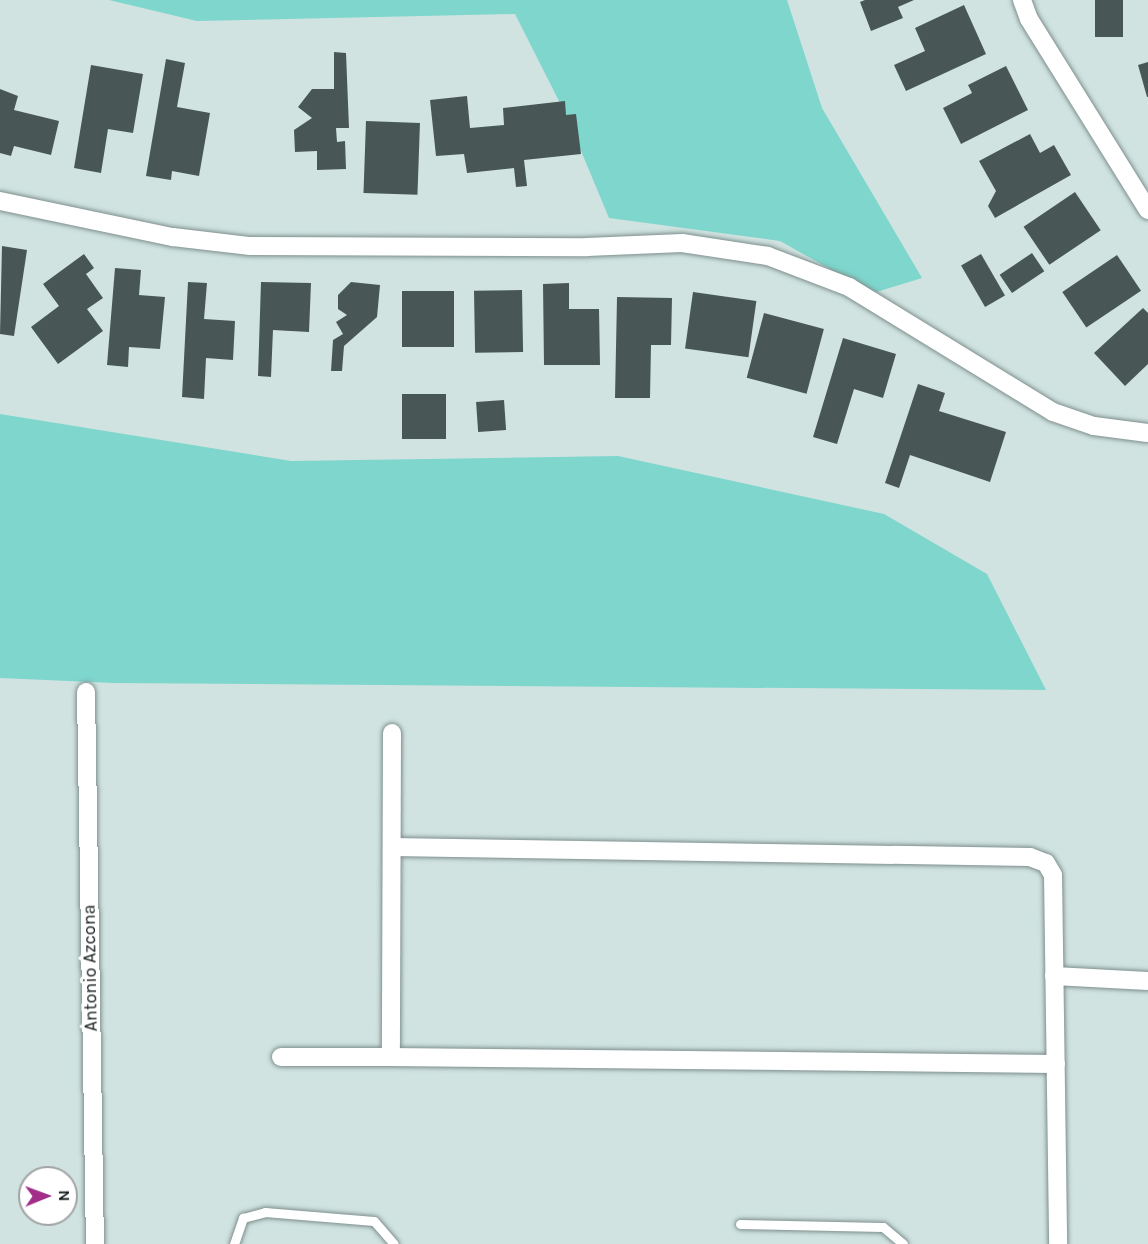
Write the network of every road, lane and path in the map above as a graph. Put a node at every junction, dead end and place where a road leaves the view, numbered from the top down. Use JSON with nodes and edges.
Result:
{"nodes":[{"id":1,"x":1022,"y":0,"type":"edge"},
{"id":2,"x":0,"y":201,"type":"edge"},
{"id":3,"x":1148,"y":210,"type":"edge"},
{"id":4,"x":1148,"y":433,"type":"edge"},
{"id":5,"x":86,"y":692,"type":"dead end"},
{"id":6,"x":392,"y":733,"type":"dead end"},
{"id":7,"x":392,"y":847,"type":"junction"},
{"id":8,"x":1054,"y":976,"type":"junction"},
{"id":9,"x":1148,"y":981,"type":"edge"},
{"id":10,"x":281,"y":1057,"type":"dead end"},
{"id":11,"x":391,"y":1057,"type":"junction"},
{"id":12,"x":1056,"y":1064,"type":"junction"},
{"id":13,"x":740,"y":1224,"type":"dead end"},
{"id":14,"x":94,"y":1244,"type":"edge"},
{"id":15,"x":234,"y":1244,"type":"edge"},
{"id":16,"x":394,"y":1244,"type":"edge"},
{"id":17,"x":903,"y":1244,"type":"edge"},
{"id":18,"x":1058,"y":1244,"type":"edge"}],
"edges":[{"from":1,"to":3,"type":"street"},
{"from":2,"to":4,"type":"street"},
{"from":5,"to":14,"type":"street","name":"Antonio Azcona"},
{"from":6,"to":7,"type":"street"},
{"from":7,"to":8,"type":"street"},
{"from":7,"to":11,"type":"street"},
{"from":8,"to":9,"type":"street"},
{"from":8,"to":12,"type":"street"},
{"from":10,"to":11,"type":"street"},
{"from":11,"to":12,"type":"street"},
{"from":12,"to":18,"type":"street"},
{"from":13,"to":17,"type":"lane"},
{"from":15,"to":16,"type":"lane"}]}
